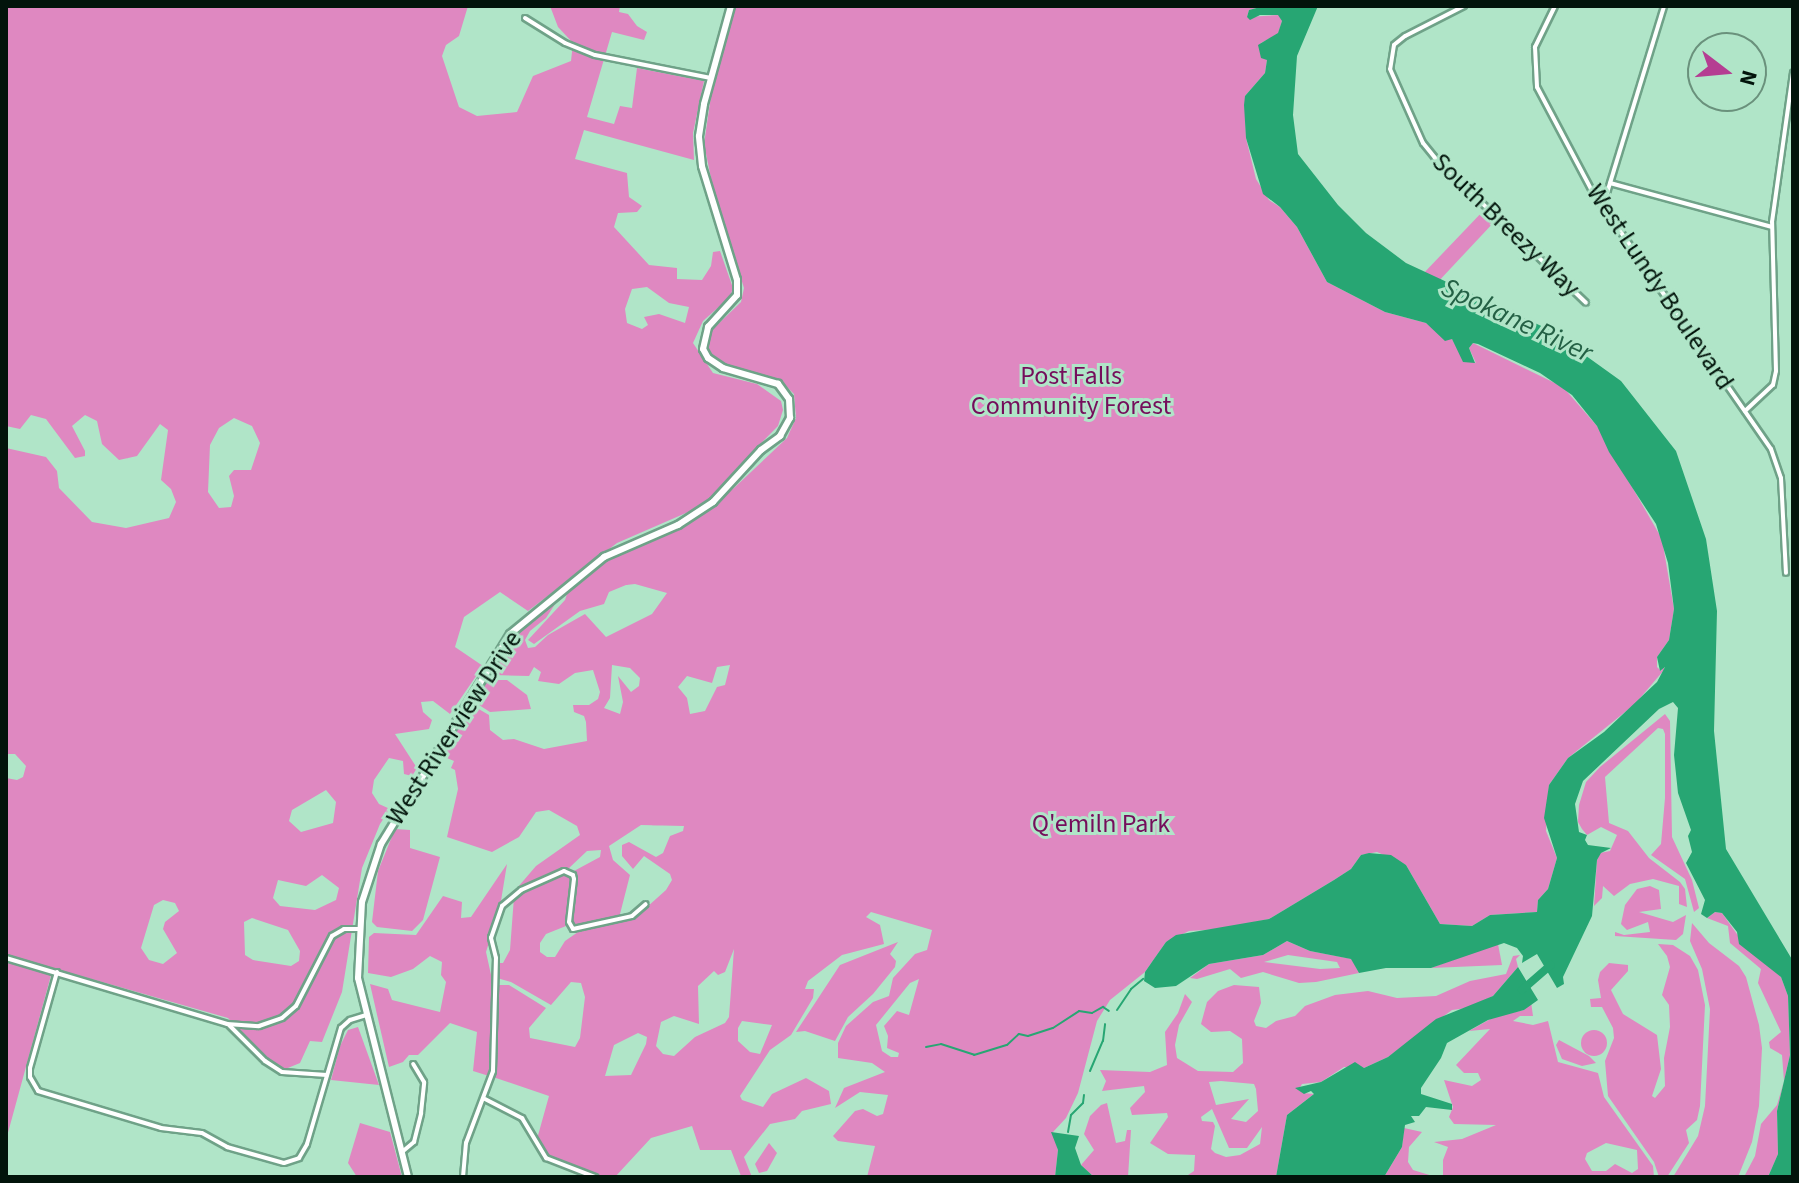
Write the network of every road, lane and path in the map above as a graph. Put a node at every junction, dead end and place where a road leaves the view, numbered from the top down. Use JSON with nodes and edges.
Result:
{"nodes":[{"id":1,"x":731,"y":6,"type":"edge"},
{"id":2,"x":1464,"y":6,"type":"edge"},
{"id":3,"x":1555,"y":6,"type":"edge"},
{"id":4,"x":1664,"y":6,"type":"edge"},
{"id":5,"x":525,"y":18,"type":"dead end"},
{"id":6,"x":1793,"y":72,"type":"edge"},
{"id":7,"x":711,"y":78,"type":"junction"},
{"id":8,"x":1610,"y":183,"type":"junction"},
{"id":9,"x":1603,"y":206,"type":"junction"},
{"id":10,"x":1772,"y":227,"type":"junction"},
{"id":11,"x":1586,"y":303,"type":"dead end"},
{"id":12,"x":1745,"y":411,"type":"junction"},
{"id":13,"x":1786,"y":573,"type":"dead end"},
{"id":14,"x":646,"y":904,"type":"dead end"},
{"id":15,"x":358,"y":929,"type":"junction"},
{"id":16,"x":6,"y":958,"type":"edge"},
{"id":17,"x":57,"y":972,"type":"junction"},
{"id":18,"x":366,"y":1015,"type":"junction"},
{"id":19,"x":227,"y":1024,"type":"junction"},
{"id":20,"x":413,"y":1064,"type":"dead end"},
{"id":21,"x":327,"y":1075,"type":"junction"},
{"id":22,"x":485,"y":1099,"type":"junction"},
{"id":23,"x":402,"y":1152,"type":"junction"},
{"id":24,"x":408,"y":1177,"type":"edge"},
{"id":25,"x":463,"y":1177,"type":"edge"},
{"id":26,"x":595,"y":1177,"type":"edge"}],
"edges":[{"from":1,"to":7,"type":"street","name":"West Riverview Drive"},
{"from":2,"to":11,"type":"street","name":"South Breezy Way"},
{"from":3,"to":9,"type":"street","name":"West Lundy Boulevard"},
{"from":4,"to":8,"type":"street"},
{"from":5,"to":7,"type":"street"},
{"from":6,"to":10,"type":"street"},
{"from":7,"to":15,"type":"street","name":"West Riverview Drive"},
{"from":8,"to":9,"type":"street"},
{"from":8,"to":10,"type":"street"},
{"from":9,"to":12,"type":"street","name":"West Lundy Boulevard"},
{"from":10,"to":12,"type":"street"},
{"from":12,"to":13,"type":"street","name":"West Lundy Boulevard"},
{"from":14,"to":22,"type":"street"},
{"from":15,"to":18,"type":"street","name":"West Riverview Drive"},
{"from":15,"to":19,"type":"street"},
{"from":16,"to":17,"type":"street"},
{"from":17,"to":19,"type":"street"},
{"from":17,"to":21,"type":"street"},
{"from":18,"to":21,"type":"street"},
{"from":18,"to":23,"type":"street","name":"West Riverview Drive"},
{"from":19,"to":21,"type":"street"},
{"from":20,"to":23,"type":"street"},
{"from":22,"to":25,"type":"street"},
{"from":22,"to":26,"type":"street"},
{"from":23,"to":24,"type":"street","name":"West Riverview Drive"}]}
